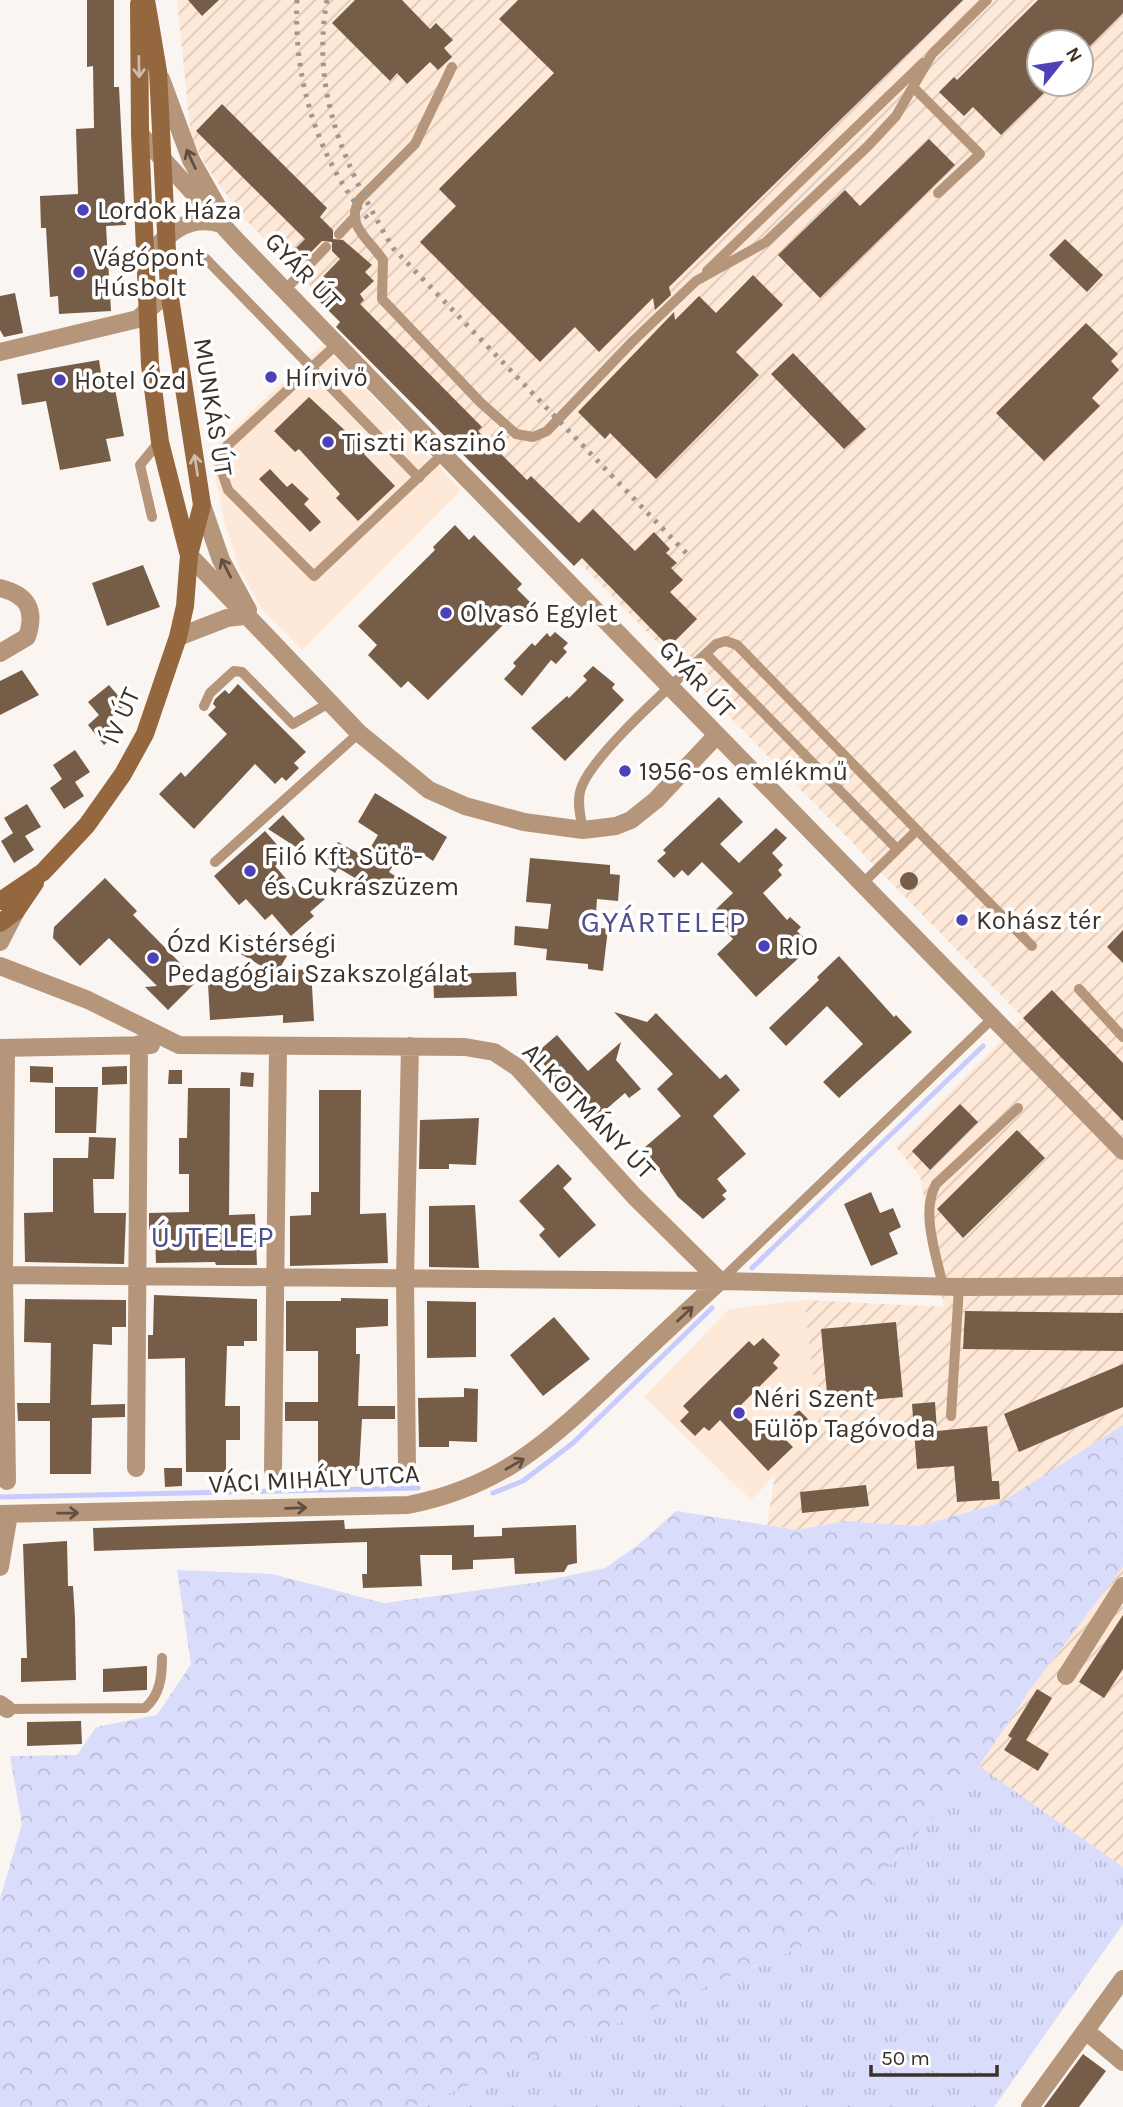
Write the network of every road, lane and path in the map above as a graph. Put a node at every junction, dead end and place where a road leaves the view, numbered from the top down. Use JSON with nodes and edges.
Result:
{"nodes":[{"id":1,"x":139,"y":0,"type":"edge"},
{"id":2,"x":146,"y":0,"type":"edge"},
{"id":3,"x":987,"y":0,"type":"edge"},
{"id":4,"x":932,"y":54,"type":"junction"},
{"id":5,"x":452,"y":67,"type":"dead end"},
{"id":6,"x":158,"y":71,"type":"junction"},
{"id":7,"x":913,"y":87,"type":"junction"},
{"id":8,"x":140,"y":134,"type":"junction"},
{"id":9,"x":163,"y":161,"type":"junction"},
{"id":10,"x":938,"y":193,"type":"dead end"},
{"id":11,"x":353,"y":219,"type":"junction"},
{"id":12,"x":221,"y":224,"type":"junction"},
{"id":13,"x":339,"y":234,"type":"dead end"},
{"id":14,"x":167,"y":236,"type":"junction"},
{"id":15,"x":236,"y":240,"type":"junction"},
{"id":16,"x":326,"y":247,"type":"dead end"},
{"id":17,"x":146,"y":258,"type":"junction"},
{"id":18,"x":205,"y":258,"type":"dead end"},
{"id":19,"x":696,"y":281,"type":"junction"},
{"id":20,"x":285,"y":290,"type":"junction"},
{"id":21,"x":169,"y":291,"type":"junction"},
{"id":22,"x":147,"y":314,"type":"junction"},
{"id":23,"x":337,"y":344,"type":"junction"},
{"id":24,"x":0,"y":352,"type":"edge"},
{"id":25,"x":312,"y":368,"type":"junction"},
{"id":26,"x":159,"y":442,"type":"junction"},
{"id":27,"x":443,"y":454,"type":"junction"},
{"id":28,"x":419,"y":478,"type":"junction"},
{"id":29,"x":202,"y":505,"type":"junction"},
{"id":30,"x":152,"y":517,"type":"dead end"},
{"id":31,"x":189,"y":555,"type":"junction"},
{"id":32,"x":0,"y":589,"type":"edge"},
{"id":33,"x":251,"y":622,"type":"junction"},
{"id":34,"x":178,"y":637,"type":"junction"},
{"id":35,"x":0,"y":653,"type":"edge"},
{"id":36,"x":706,"y":654,"type":"junction"},
{"id":37,"x":670,"y":689,"type":"junction"},
{"id":38,"x":329,"y":703,"type":"junction"},
{"id":39,"x":204,"y":706,"type":"dead end"},
{"id":40,"x":359,"y":733,"type":"junction"},
{"id":41,"x":716,"y":736,"type":"junction"},
{"id":42,"x":583,"y":830,"type":"junction"},
{"id":43,"x":916,"y":830,"type":"junction"},
{"id":44,"x":897,"y":849,"type":"junction"},
{"id":45,"x":215,"y":862,"type":"dead end"},
{"id":46,"x":862,"y":884,"type":"junction"},
{"id":47,"x":8,"y":906,"type":"edge"},
{"id":48,"x":0,"y":923,"type":"edge"},
{"id":49,"x":0,"y":942,"type":"edge"},
{"id":50,"x":1032,"y":946,"type":"dead end"},
{"id":51,"x":1,"y":963,"type":"edge"},
{"id":52,"x":1079,"y":989,"type":"dead end"},
{"id":53,"x":994,"y":1017,"type":"junction"},
{"id":54,"x":1123,"y":1037,"type":"edge"},
{"id":55,"x":139,"y":1044,"type":"junction"},
{"id":56,"x":178,"y":1045,"type":"junction"},
{"id":57,"x":410,"y":1046,"type":"junction"},
{"id":58,"x":3,"y":1048,"type":"edge"},
{"id":59,"x":278,"y":1048,"type":"junction"},
{"id":60,"x":1018,"y":1108,"type":"dead end"},
{"id":61,"x":1123,"y":1151,"type":"edge"},
{"id":62,"x":2,"y":1275,"type":"edge"},
{"id":63,"x":139,"y":1277,"type":"junction"},
{"id":64,"x":273,"y":1278,"type":"junction"},
{"id":65,"x":405,"y":1279,"type":"junction"},
{"id":66,"x":720,"y":1282,"type":"junction"},
{"id":67,"x":1123,"y":1286,"type":"edge"},
{"id":68,"x":951,"y":1287,"type":"junction"},
{"id":69,"x":951,"y":1416,"type":"dead end"},
{"id":70,"x":136,"y":1468,"type":"dead end"},
{"id":71,"x":273,"y":1469,"type":"dead end"},
{"id":72,"x":407,"y":1469,"type":"dead end"},
{"id":73,"x":7,"y":1481,"type":"dead end"},
{"id":74,"x":4,"y":1514,"type":"edge"},
{"id":75,"x":0,"y":1567,"type":"edge"},
{"id":76,"x":1123,"y":1586,"type":"edge"},
{"id":77,"x":162,"y":1658,"type":"dead end"},
{"id":78,"x":1066,"y":1676,"type":"dead end"},
{"id":79,"x":3,"y":1707,"type":"edge"},
{"id":80,"x":1123,"y":1979,"type":"edge"},
{"id":81,"x":1086,"y":2031,"type":"junction"},
{"id":82,"x":1123,"y":2062,"type":"edge"},
{"id":83,"x":1030,"y":2107,"type":"edge"}],
"edges":[{"from":1,"to":8,"type":"main road","name":"MUNKÁS ÚT","one_way":true},
{"from":2,"to":6,"type":"main road","name":"MUNKÁS ÚT"},
{"from":3,"to":4,"type":"lane"},
{"from":4,"to":7,"type":"lane"},
{"from":4,"to":19,"type":"lane"},
{"from":5,"to":11,"type":"lane"},
{"from":6,"to":9,"type":"main road","name":"MUNKÁS ÚT"},
{"from":15,"to":6,"type":"street","name":"GYÁR ÚT","one_way":true},
{"from":7,"to":10,"type":"lane"},
{"from":7,"to":19,"type":"lane"},
{"from":8,"to":9,"type":"street","name":"GYÁR ÚT"},
{"from":8,"to":17,"type":"main road","name":"MUNKÁS ÚT"},
{"from":9,"to":12,"type":"street","name":"GYÁR ÚT"},
{"from":9,"to":14,"type":"main road","name":"MUNKÁS ÚT"},
{"from":11,"to":13,"type":"lane"},
{"from":11,"to":19,"type":"lane"},
{"from":12,"to":14,"type":"street"},
{"from":12,"to":15,"type":"street","name":"GYÁR ÚT"},
{"from":14,"to":17,"type":"street"},
{"from":14,"to":21,"type":"main road","name":"MUNKÁS ÚT"},
{"from":15,"to":20,"type":"street","name":"GYÁR ÚT"},
{"from":16,"to":20,"type":"lane"},
{"from":17,"to":22,"type":"main road","name":"MUNKÁS ÚT"},
{"from":18,"to":25,"type":"lane"},
{"from":20,"to":23,"type":"street","name":"GYÁR ÚT"},
{"from":21,"to":22,"type":"street"},
{"from":29,"to":21,"type":"main road","name":"MUNKÁS ÚT","one_way":true},
{"from":22,"to":24,"type":"street"},
{"from":22,"to":26,"type":"main road","name":"MUNKÁS ÚT"},
{"from":23,"to":25,"type":"lane"},
{"from":23,"to":27,"type":"street","name":"GYÁR ÚT"},
{"from":25,"to":28,"type":"lane"},
{"from":25,"to":28,"type":"lane"},
{"from":26,"to":30,"type":"lane"},
{"from":26,"to":31,"type":"main road","name":"MUNKÁS ÚT"},
{"from":27,"to":28,"type":"lane"},
{"from":27,"to":37,"type":"street","name":"GYÁR ÚT"},
{"from":29,"to":31,"type":"main road","name":"MUNKÁS ÚT"},
{"from":33,"to":29,"type":"street","one_way":true},
{"from":31,"to":33,"type":"street"},
{"from":31,"to":34,"type":"main road","name":"ÍV ÚT"},
{"from":32,"to":35,"type":"street"},
{"from":33,"to":34,"type":"street"},
{"from":33,"to":38,"type":"street"},
{"from":34,"to":47,"type":"main road","name":"ÍV ÚT"},
{"from":36,"to":37,"type":"lane"},
{"from":36,"to":43,"type":"lane"},
{"from":36,"to":44,"type":"lane"},
{"from":37,"to":41,"type":"street","name":"GYÁR ÚT"},
{"from":37,"to":42,"type":"lane"},
{"from":38,"to":39,"type":"lane"},
{"from":38,"to":40,"type":"street"},
{"from":40,"to":42,"type":"street"},
{"from":40,"to":45,"type":"lane"},
{"from":41,"to":42,"type":"street"},
{"from":41,"to":46,"type":"street","name":"GYÁR ÚT"},
{"from":43,"to":44,"type":"lane"},
{"from":43,"to":50,"type":"lane"},
{"from":44,"to":46,"type":"lane"},
{"from":46,"to":53,"type":"street","name":"GYÁR ÚT"},
{"from":47,"to":48,"type":"main road","name":"ÍV ÚT"},
{"from":47,"to":49,"type":"street"},
{"from":51,"to":56,"type":"street","name":"ALKOTMÁNY ÚT"},
{"from":52,"to":54,"type":"lane"},
{"from":53,"to":61,"type":"street","name":"GYÁR ÚT"},
{"from":53,"to":66,"type":"lane"},
{"from":55,"to":56,"type":"street"},
{"from":55,"to":58,"type":"street"},
{"from":55,"to":63,"type":"street"},
{"from":56,"to":59,"type":"street","name":"ALKOTMÁNY ÚT"},
{"from":57,"to":59,"type":"street","name":"ALKOTMÁNY ÚT"},
{"from":57,"to":65,"type":"street"},
{"from":57,"to":66,"type":"street","name":"ALKOTMÁNY ÚT"},
{"from":58,"to":62,"type":"street"},
{"from":59,"to":64,"type":"street"},
{"from":60,"to":68,"type":"lane"},
{"from":62,"to":63,"type":"street"},
{"from":62,"to":73,"type":"street"},
{"from":63,"to":64,"type":"street"},
{"from":63,"to":70,"type":"street"},
{"from":64,"to":65,"type":"street"},
{"from":64,"to":71,"type":"street"},
{"from":65,"to":66,"type":"street"},
{"from":65,"to":72,"type":"street"},
{"from":66,"to":68,"type":"street"},
{"from":74,"to":66,"type":"street","name":"VÁCI MIHÁLY UTCA","one_way":true},
{"from":67,"to":68,"type":"street"},
{"from":68,"to":69,"type":"lane"},
{"from":74,"to":75,"type":"street"},
{"from":76,"to":78,"type":"street"},
{"from":77,"to":79,"type":"lane"},
{"from":80,"to":81,"type":"street"},
{"from":81,"to":82,"type":"street"},
{"from":81,"to":83,"type":"street"}]}
